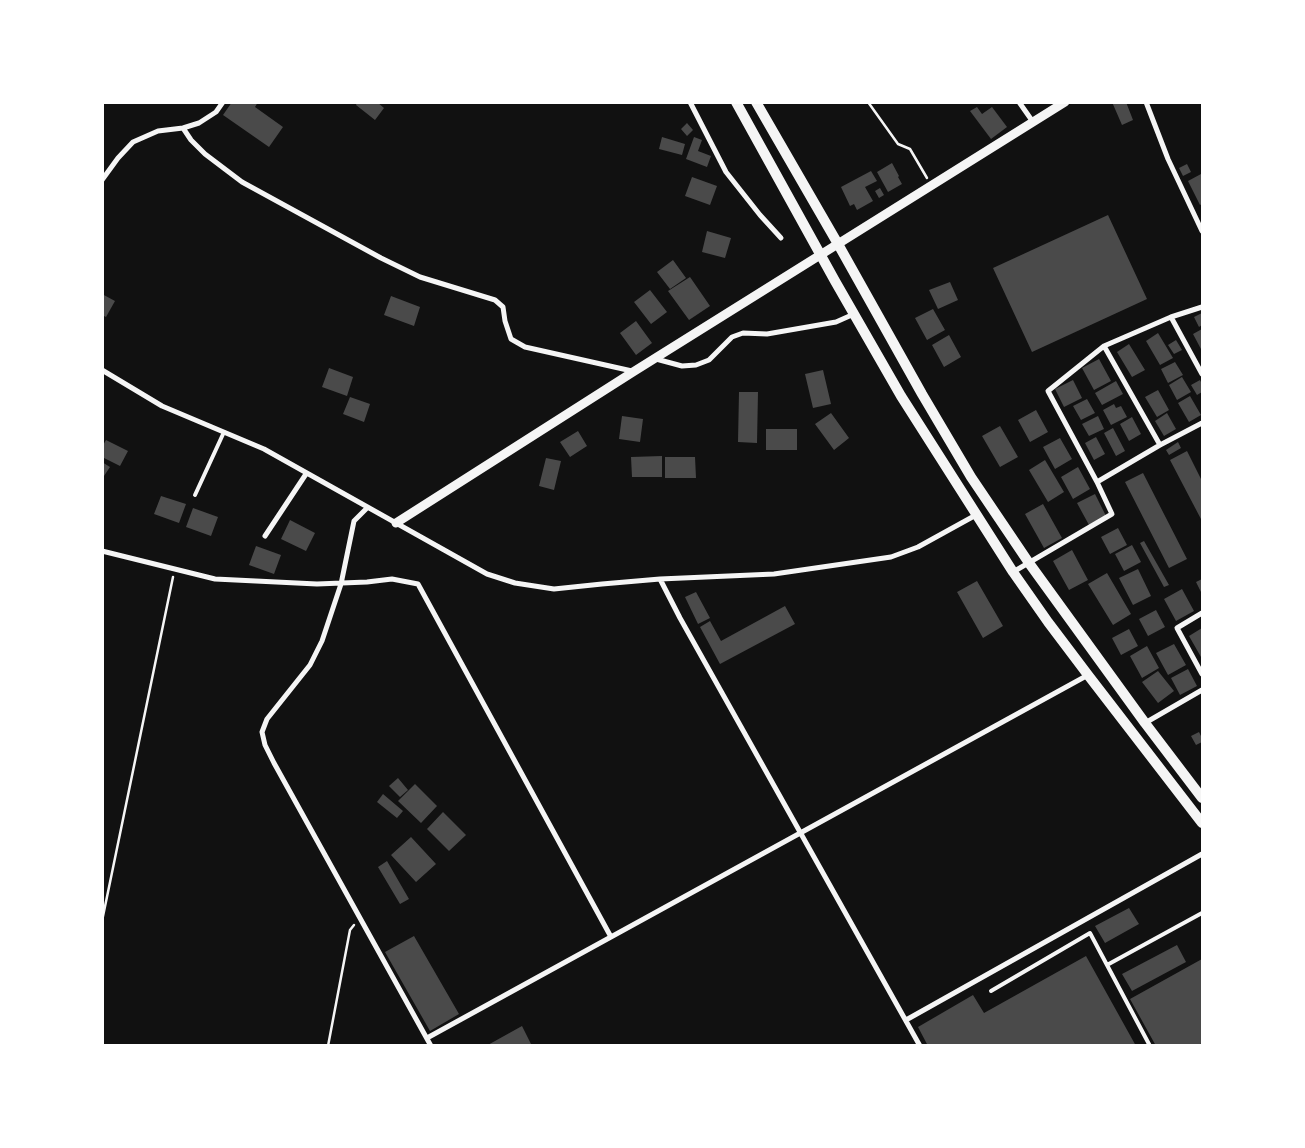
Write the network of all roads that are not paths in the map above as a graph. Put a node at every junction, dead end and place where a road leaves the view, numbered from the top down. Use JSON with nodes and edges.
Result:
{"nodes":[{"id":1,"x":223,"y":102,"type":"edge"},
{"id":2,"x":690,"y":102,"type":"edge"},
{"id":3,"x":736,"y":102,"type":"edge"},
{"id":4,"x":756,"y":102,"type":"edge"},
{"id":5,"x":1019,"y":102,"type":"edge"},
{"id":6,"x":1065,"y":102,"type":"edge"},
{"id":7,"x":1146,"y":102,"type":"edge"},
{"id":8,"x":1033,"y":122,"type":"junction"},
{"id":9,"x":183,"y":128,"type":"junction"},
{"id":10,"x":102,"y":180,"type":"edge"},
{"id":11,"x":1202,"y":231,"type":"edge"},
{"id":12,"x":781,"y":238,"type":"dead end"},
{"id":13,"x":838,"y":244,"type":"junction"},
{"id":14,"x":821,"y":255,"type":"junction"},
{"id":15,"x":1202,"y":307,"type":"edge"},
{"id":16,"x":855,"y":314,"type":"junction"},
{"id":17,"x":1171,"y":317,"type":"junction"},
{"id":18,"x":1104,"y":346,"type":"junction"},
{"id":19,"x":654,"y":358,"type":"junction"},
{"id":20,"x":102,"y":370,"type":"edge"},
{"id":21,"x":633,"y":372,"type":"junction"},
{"id":22,"x":1202,"y":374,"type":"edge"},
{"id":23,"x":1202,"y":423,"type":"edge"},
{"id":24,"x":224,"y":432,"type":"junction"},
{"id":25,"x":1160,"y":445,"type":"junction"},
{"id":26,"x":306,"y":474,"type":"junction"},
{"id":27,"x":1096,"y":482,"type":"junction"},
{"id":28,"x":195,"y":495,"type":"dead end"},
{"id":29,"x":367,"y":508,"type":"junction"},
{"id":30,"x":976,"y":515,"type":"junction"},
{"id":31,"x":396,"y":523,"type":"junction"},
{"id":32,"x":265,"y":536,"type":"dead end"},
{"id":33,"x":102,"y":551,"type":"edge"},
{"id":34,"x":1029,"y":563,"type":"junction"},
{"id":35,"x":1013,"y":572,"type":"junction"},
{"id":36,"x":660,"y":580,"type":"junction"},
{"id":37,"x":341,"y":584,"type":"junction"},
{"id":38,"x":1202,"y":614,"type":"edge"},
{"id":39,"x":1202,"y":674,"type":"edge"},
{"id":40,"x":1088,"y":675,"type":"junction"},
{"id":41,"x":1202,"y":690,"type":"edge"},
{"id":42,"x":1145,"y":723,"type":"junction"},
{"id":43,"x":1202,"y":798,"type":"edge"},
{"id":44,"x":1202,"y":823,"type":"edge"},
{"id":45,"x":800,"y":833,"type":"junction"},
{"id":46,"x":1202,"y":854,"type":"edge"},
{"id":47,"x":1202,"y":913,"type":"edge"},
{"id":48,"x":611,"y":937,"type":"junction"},
{"id":49,"x":1107,"y":965,"type":"junction"},
{"id":50,"x":991,"y":991,"type":"dead end"},
{"id":51,"x":906,"y":1020,"type":"junction"},
{"id":52,"x":427,"y":1038,"type":"junction"},
{"id":53,"x":431,"y":1046,"type":"edge"},
{"id":54,"x":920,"y":1046,"type":"edge"},
{"id":55,"x":1150,"y":1046,"type":"edge"}],
"edges":[{"from":1,"to":9,"type":"street"},
{"from":2,"to":12,"type":"street"},
{"from":3,"to":14,"type":"main road"},
{"from":4,"to":13,"type":"main road"},
{"from":5,"to":8,"type":"street"},
{"from":6,"to":8,"type":"street"},
{"from":7,"to":11,"type":"street"},
{"from":8,"to":13,"type":"street"},
{"from":9,"to":10,"type":"street"},
{"from":9,"to":21,"type":"street"},
{"from":13,"to":14,"type":"street"},
{"from":13,"to":34,"type":"main road"},
{"from":14,"to":16,"type":"main road"},
{"from":14,"to":19,"type":"street"},
{"from":15,"to":17,"type":"street"},
{"from":16,"to":19,"type":"street"},
{"from":16,"to":30,"type":"main road"},
{"from":17,"to":18,"type":"street"},
{"from":17,"to":22,"type":"street"},
{"from":18,"to":25,"type":"street"},
{"from":18,"to":27,"type":"street"},
{"from":19,"to":21,"type":"street"},
{"from":20,"to":24,"type":"street"},
{"from":21,"to":31,"type":"street"},
{"from":23,"to":25,"type":"street"},
{"from":24,"to":26,"type":"street"},
{"from":24,"to":28,"type":"lane"},
{"from":25,"to":27,"type":"street"},
{"from":26,"to":29,"type":"street"},
{"from":26,"to":32,"type":"street"},
{"from":27,"to":34,"type":"street"},
{"from":29,"to":31,"type":"street"},
{"from":29,"to":37,"type":"street"},
{"from":30,"to":35,"type":"main road"},
{"from":30,"to":36,"type":"street"},
{"from":31,"to":36,"type":"street"},
{"from":33,"to":37,"type":"street"},
{"from":34,"to":35,"type":"street"},
{"from":34,"to":42,"type":"main road"},
{"from":35,"to":40,"type":"main road"},
{"from":36,"to":45,"type":"street"},
{"from":37,"to":48,"type":"street"},
{"from":37,"to":52,"type":"street"},
{"from":38,"to":39,"type":"street"},
{"from":40,"to":44,"type":"main road"},
{"from":40,"to":45,"type":"street"},
{"from":41,"to":42,"type":"street"},
{"from":42,"to":43,"type":"main road"},
{"from":45,"to":48,"type":"street"},
{"from":45,"to":51,"type":"street"},
{"from":46,"to":51,"type":"street"},
{"from":47,"to":49,"type":"lane"},
{"from":48,"to":52,"type":"street"},
{"from":49,"to":50,"type":"lane"},
{"from":49,"to":55,"type":"lane"},
{"from":51,"to":54,"type":"street"},
{"from":52,"to":53,"type":"street"}]}
